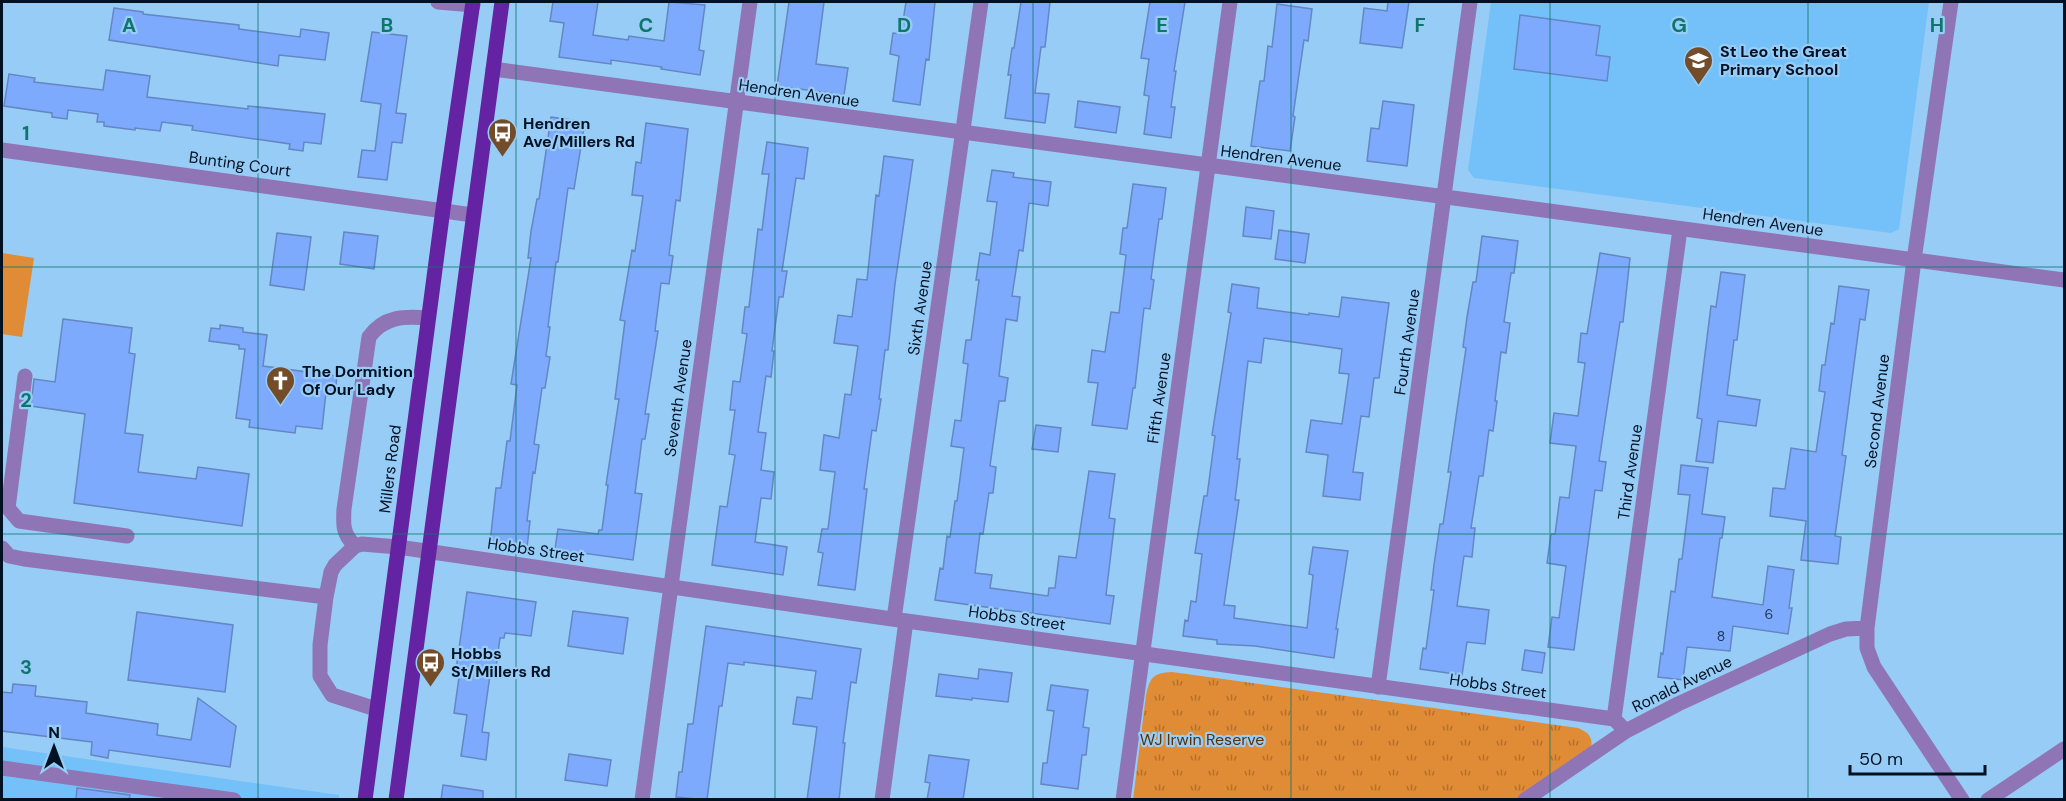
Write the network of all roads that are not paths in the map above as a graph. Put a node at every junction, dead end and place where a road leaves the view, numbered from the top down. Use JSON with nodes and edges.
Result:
{"nodes":[{"id":1,"x":438,"y":2,"type":"edge"},
{"id":2,"x":502,"y":2,"type":"edge"},
{"id":3,"x":750,"y":2,"type":"edge"},
{"id":4,"x":981,"y":2,"type":"edge"},
{"id":5,"x":1230,"y":2,"type":"edge"},
{"id":6,"x":1470,"y":2,"type":"edge"},
{"id":7,"x":1951,"y":2,"type":"edge"},
{"id":8,"x":473,"y":3,"type":"edge"},
{"id":9,"x":493,"y":69,"type":"junction"},
{"id":10,"x":736,"y":102,"type":"junction"},
{"id":11,"x":963,"y":133,"type":"junction"},
{"id":12,"x":2,"y":150,"type":"edge"},
{"id":13,"x":1208,"y":166,"type":"junction"},
{"id":14,"x":1445,"y":198,"type":"junction"},
{"id":15,"x":443,"y":210,"type":"junction"},
{"id":16,"x":473,"y":215,"type":"junction"},
{"id":17,"x":1680,"y":229,"type":"junction"},
{"id":18,"x":1914,"y":260,"type":"junction"},
{"id":19,"x":2064,"y":280,"type":"edge"},
{"id":20,"x":428,"y":318,"type":"junction"},
{"id":21,"x":25,"y":376,"type":"dead end"},
{"id":22,"x":127,"y":536,"type":"dead end"},
{"id":23,"x":355,"y":546,"type":"junction"},
{"id":24,"x":398,"y":547,"type":"junction"},
{"id":25,"x":2,"y":548,"type":"edge"},
{"id":26,"x":429,"y":552,"type":"junction"},
{"id":27,"x":671,"y":588,"type":"junction"},
{"id":28,"x":326,"y":597,"type":"junction"},
{"id":29,"x":900,"y":620,"type":"junction"},
{"id":30,"x":1866,"y":628,"type":"junction"},
{"id":31,"x":1142,"y":654,"type":"junction"},
{"id":32,"x":1378,"y":687,"type":"junction"},
{"id":33,"x":376,"y":709,"type":"junction"},
{"id":34,"x":1614,"y":719,"type":"junction"},
{"id":35,"x":1626,"y":732,"type":"junction"},
{"id":36,"x":2064,"y":749,"type":"edge"},
{"id":37,"x":2,"y":768,"type":"edge"},
{"id":38,"x":234,"y":800,"type":"edge"},
{"id":39,"x":365,"y":800,"type":"edge"},
{"id":40,"x":396,"y":800,"type":"edge"},
{"id":41,"x":642,"y":800,"type":"edge"},
{"id":42,"x":882,"y":800,"type":"edge"},
{"id":43,"x":1123,"y":800,"type":"edge"},
{"id":44,"x":1525,"y":800,"type":"edge"},
{"id":45,"x":1962,"y":800,"type":"edge"},
{"id":46,"x":1988,"y":800,"type":"edge"}],
"edges":[{"from":1,"to":8,"type":"street"},
{"from":2,"to":9,"type":"main road"},
{"from":3,"to":10,"type":"street","name":"Seventh Avenue"},
{"from":4,"to":11,"type":"street","name":"Sixth Avenue"},
{"from":5,"to":13,"type":"street","name":"Fifth Avenue"},
{"from":6,"to":14,"type":"street","name":"Fourth Avenue"},
{"from":7,"to":18,"type":"street","name":"Second Avenue"},
{"from":8,"to":15,"type":"main road","name":"Millers Road"},
{"from":9,"to":10,"type":"street","name":"Hendren Avenue"},
{"from":9,"to":16,"type":"main road"},
{"from":10,"to":11,"type":"street","name":"Hendren Avenue"},
{"from":10,"to":27,"type":"street","name":"Seventh Avenue"},
{"from":11,"to":13,"type":"street","name":"Hendren Avenue"},
{"from":11,"to":29,"type":"street","name":"Sixth Avenue"},
{"from":12,"to":15,"type":"street","name":"Bunting Court"},
{"from":13,"to":14,"type":"street","name":"Hendren Avenue"},
{"from":13,"to":31,"type":"street","name":"Fifth Avenue"},
{"from":14,"to":17,"type":"street","name":"Hendren Avenue"},
{"from":14,"to":32,"type":"street","name":"Fourth Avenue"},
{"from":15,"to":16,"type":"street","name":"Bunting Court"},
{"from":15,"to":20,"type":"main road","name":"Millers Road"},
{"from":16,"to":26,"type":"main road"},
{"from":17,"to":18,"type":"street","name":"Hendren Avenue"},
{"from":17,"to":34,"type":"street","name":"Third Avenue"},
{"from":18,"to":19,"type":"street","name":"Hendren Avenue"},
{"from":18,"to":30,"type":"street","name":"Second Avenue"},
{"from":20,"to":23,"type":"street"},
{"from":20,"to":24,"type":"main road","name":"Millers Road"},
{"from":21,"to":22,"type":"street"},
{"from":23,"to":24,"type":"street","name":"Hobbs Street"},
{"from":23,"to":28,"type":"street"},
{"from":24,"to":26,"type":"street","name":"Hobbs Street"},
{"from":24,"to":33,"type":"main road","name":"Millers Road"},
{"from":25,"to":28,"type":"street"},
{"from":26,"to":27,"type":"street","name":"Hobbs Street"},
{"from":26,"to":40,"type":"main road"},
{"from":27,"to":29,"type":"street","name":"Hobbs Street"},
{"from":27,"to":41,"type":"street","name":"Seventh Avenue"},
{"from":28,"to":33,"type":"street"},
{"from":29,"to":31,"type":"street","name":"Hobbs Street"},
{"from":29,"to":42,"type":"street","name":"Sixth Avenue"},
{"from":30,"to":35,"type":"street","name":"Ronald Avenue"},
{"from":30,"to":45,"type":"street","name":"Second Avenue"},
{"from":31,"to":32,"type":"street","name":"Hobbs Street"},
{"from":31,"to":43,"type":"street","name":"Fifth Avenue"},
{"from":32,"to":34,"type":"street","name":"Hobbs Street"},
{"from":33,"to":39,"type":"main road","name":"Millers Road"},
{"from":34,"to":35,"type":"street"},
{"from":35,"to":44,"type":"street","name":"Ronald Avenue"},
{"from":36,"to":46,"type":"street"},
{"from":37,"to":38,"type":"street"}]}
